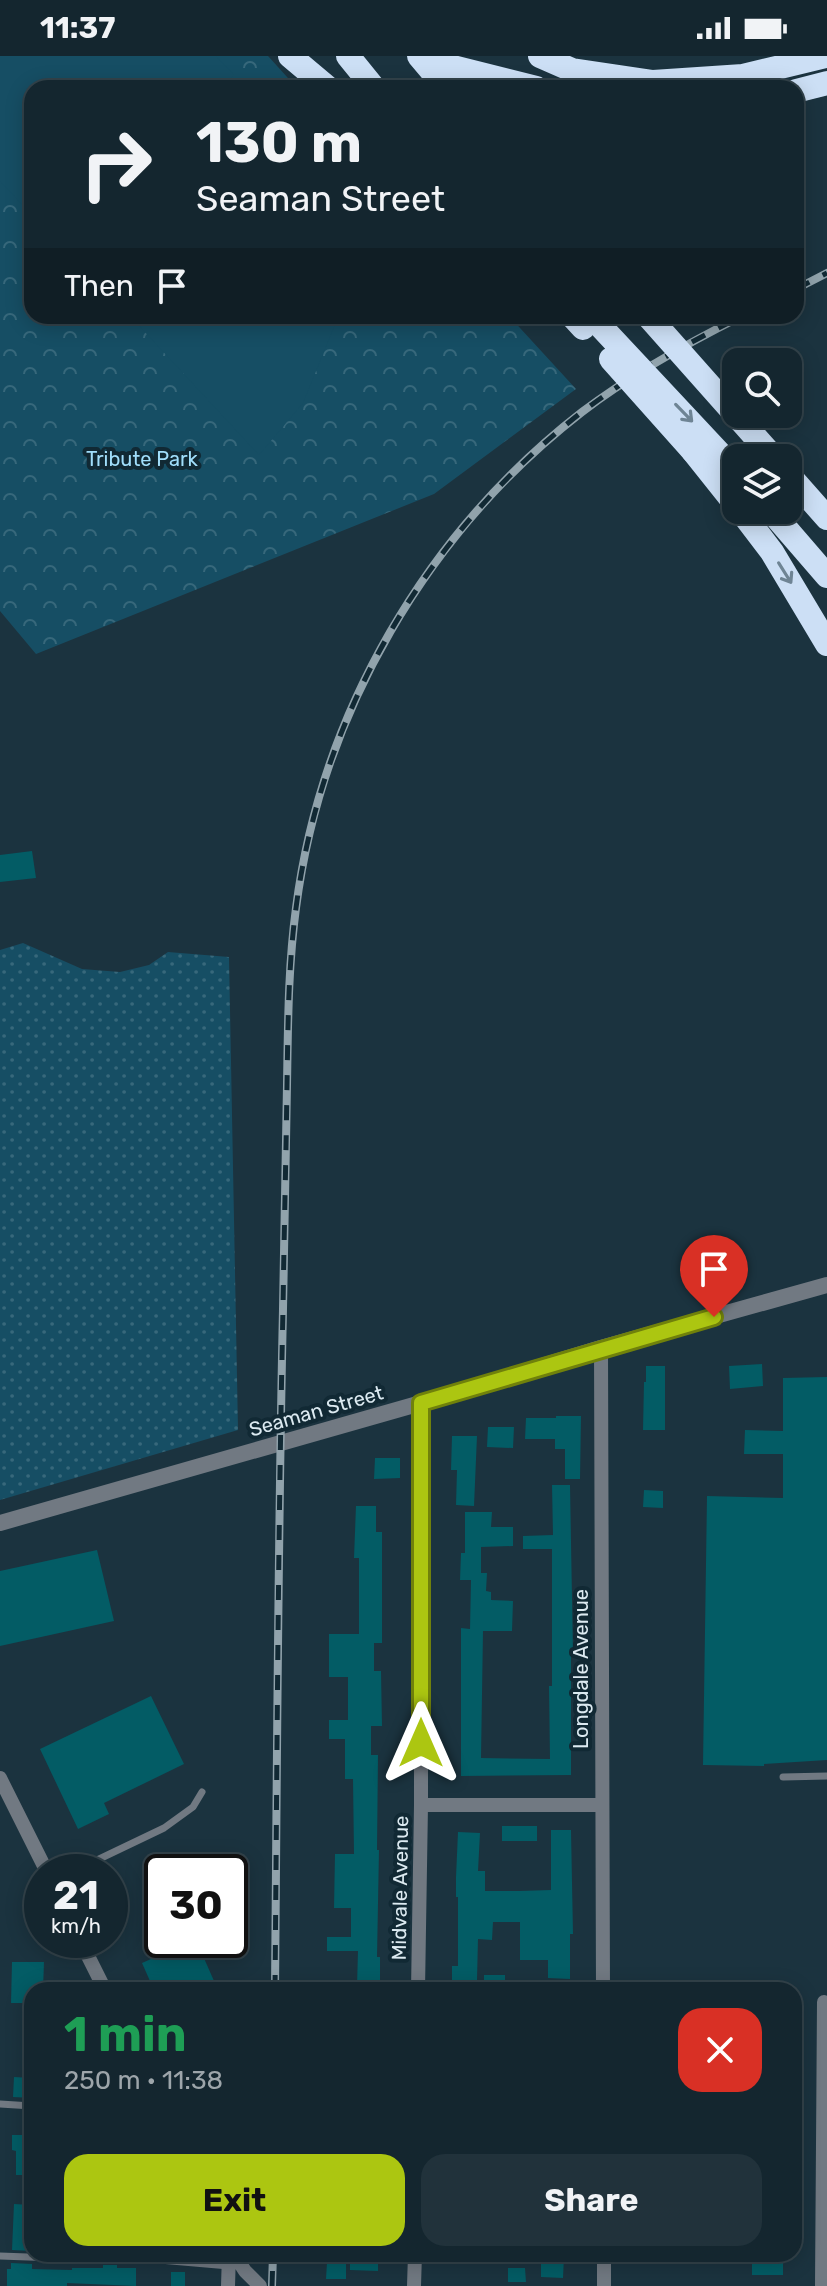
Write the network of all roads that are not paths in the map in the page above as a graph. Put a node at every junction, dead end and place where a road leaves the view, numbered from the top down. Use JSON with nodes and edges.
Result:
{"nodes":[{"id":1,"x":290,"y":56,"type":"edge"},
{"id":2,"x":348,"y":56,"type":"edge"},
{"id":3,"x":420,"y":56,"type":"edge"},
{"id":4,"x":446,"y":56,"type":"edge"},
{"id":5,"x":540,"y":56,"type":"edge"},
{"id":6,"x":826,"y":56,"type":"edge"},
{"id":7,"x":318,"y":80,"type":"edge"},
{"id":8,"x":368,"y":80,"type":"edge"},
{"id":9,"x":440,"y":80,"type":"edge"},
{"id":10,"x":458,"y":80,"type":"edge"},
{"id":11,"x":504,"y":80,"type":"edge"},
{"id":12,"x":640,"y":80,"type":"edge"},
{"id":13,"x":683,"y":80,"type":"edge"},
{"id":14,"x":827,"y":83,"type":"edge"},
{"id":15,"x":804,"y":89,"type":"edge"},
{"id":16,"x":585,"y":324,"type":"edge"},
{"id":17,"x":586,"y":324,"type":"edge"},
{"id":18,"x":639,"y":324,"type":"edge"},
{"id":19,"x":655,"y":324,"type":"edge"},
{"id":20,"x":759,"y":444,"type":"edge"},
{"id":21,"x":762,"y":444,"type":"edge"},
{"id":22,"x":722,"y":454,"type":"edge"},
{"id":23,"x":802,"y":485,"type":"edge"},
{"id":24,"x":722,"y":488,"type":"edge"},
{"id":25,"x":802,"y":489,"type":"edge"},
{"id":26,"x":827,"y":508,"type":"edge"},
{"id":27,"x":827,"y":518,"type":"edge"},
{"id":28,"x":750,"y":524,"type":"edge"},
{"id":29,"x":782,"y":524,"type":"edge"},
{"id":30,"x":827,"y":576,"type":"edge"},
{"id":31,"x":827,"y":644,"type":"edge"},
{"id":32,"x":827,"y":1285,"type":"edge"},
{"id":33,"x":601,"y":1348,"type":"junction"},
{"id":34,"x":421,"y":1403,"type":"junction"},
{"id":35,"x":0,"y":1523,"type":"edge"},
{"id":36,"x":827,"y":1776,"type":"edge"},
{"id":37,"x":783,"y":1777,"type":"dead end"},
{"id":38,"x":0,"y":1778,"type":"edge"},
{"id":39,"x":202,"y":1792,"type":"dead end"},
{"id":40,"x":421,"y":1805,"type":"junction"},
{"id":41,"x":602,"y":1805,"type":"junction"},
{"id":42,"x":38,"y":1854,"type":"edge"},
{"id":43,"x":116,"y":1854,"type":"edge"},
{"id":44,"x":89,"y":1958,"type":"edge"},
{"id":45,"x":101,"y":1982,"type":"edge"},
{"id":46,"x":418,"y":1982,"type":"edge"},
{"id":47,"x":603,"y":1982,"type":"edge"},
{"id":48,"x":824,"y":2002,"type":"dead end"},
{"id":49,"x":0,"y":2104,"type":"edge"},
{"id":50,"x":24,"y":2106,"type":"edge"},
{"id":51,"x":0,"y":2256,"type":"edge"},
{"id":52,"x":24,"y":2257,"type":"edge"},
{"id":53,"x":231,"y":2262,"type":"edge"},
{"id":54,"x":235,"y":2262,"type":"edge"},
{"id":55,"x":415,"y":2262,"type":"edge"},
{"id":56,"x":604,"y":2262,"type":"edge"},
{"id":57,"x":824,"y":2277,"type":"edge"},
{"id":58,"x":228,"y":2286,"type":"edge"},
{"id":59,"x":260,"y":2286,"type":"edge"},
{"id":60,"x":414,"y":2286,"type":"edge"},
{"id":61,"x":604,"y":2286,"type":"edge"}],
"edges":[{"from":1,"to":7,"type":"highway"},
{"from":2,"to":8,"type":"highway"},
{"from":3,"to":9,"type":"highway"},
{"from":3,"to":11,"type":"highway","bridge":true},
{"from":4,"to":10,"type":"highway"},
{"from":5,"to":12,"type":"highway"},
{"from":6,"to":13,"type":"highway"},
{"from":14,"to":15,"type":"highway"},
{"from":16,"to":24,"type":"highway","bridge":true},
{"from":17,"to":22,"type":"highway","one_way":true,"bridge":true},
{"from":18,"to":20,"type":"highway"},
{"from":19,"to":21,"type":"highway","bridge":true},
{"from":23,"to":26,"type":"highway"},
{"from":25,"to":27,"type":"highway"},
{"from":28,"to":31,"type":"highway","one_way":true},
{"from":29,"to":30,"type":"highway"},
{"from":32,"to":33,"type":"street","name":"Seaman Street"},
{"from":33,"to":34,"type":"street","name":"Seaman Street"},
{"from":33,"to":41,"type":"street","name":"Longdale Avenue"},
{"from":34,"to":35,"type":"street","name":"Seaman Street"},
{"from":34,"to":40,"type":"street","name":"Midvale Avenue"},
{"from":36,"to":37,"type":"lane"},
{"from":38,"to":42,"type":"street"},
{"from":39,"to":43,"type":"lane"},
{"from":40,"to":41,"type":"street"},
{"from":40,"to":46,"type":"street","name":"Midvale Avenue"},
{"from":41,"to":47,"type":"street","name":"Longdale Avenue"},
{"from":44,"to":45,"type":"street"},
{"from":48,"to":57,"type":"street"},
{"from":49,"to":50,"type":"lane"},
{"from":51,"to":52,"type":"lane"},
{"from":53,"to":58,"type":"street"},
{"from":54,"to":59,"type":"street"},
{"from":55,"to":60,"type":"street"},
{"from":56,"to":61,"type":"street"}]}
